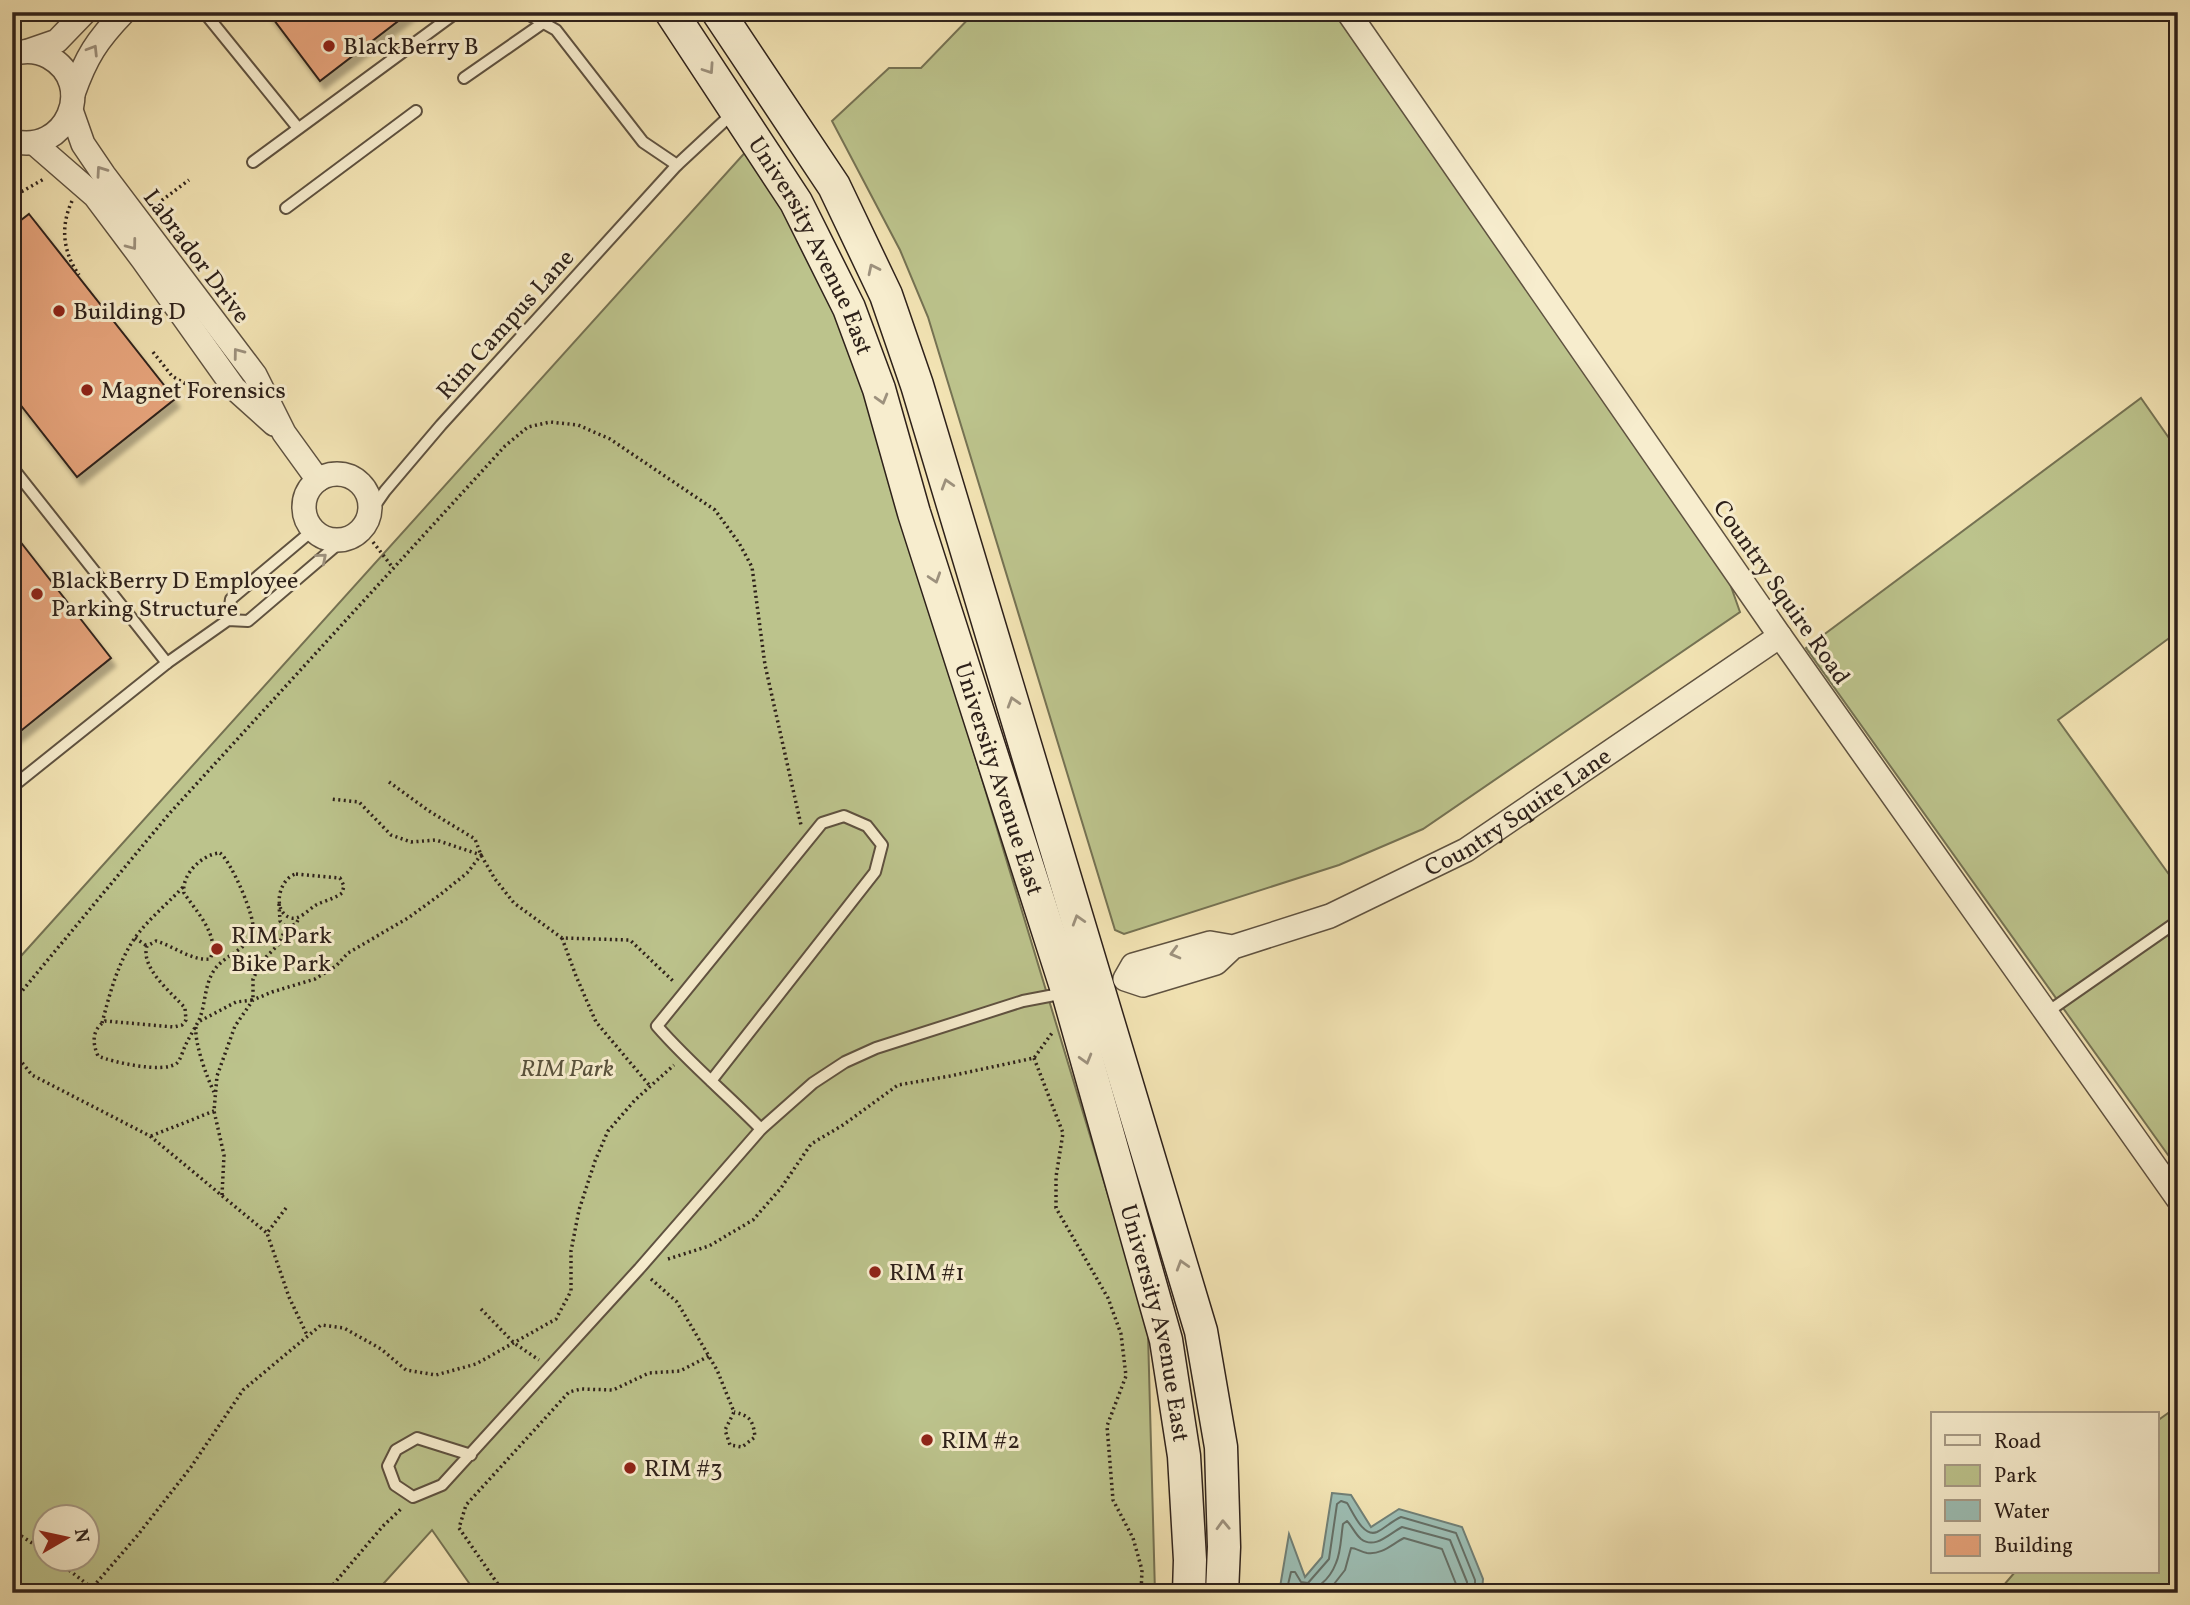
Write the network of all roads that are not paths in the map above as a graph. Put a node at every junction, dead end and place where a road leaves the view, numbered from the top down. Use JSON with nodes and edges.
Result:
{"nodes":[{"id":1,"x":85,"y":12,"type":"edge"},
{"id":2,"x":124,"y":12,"type":"edge"},
{"id":3,"x":204,"y":12,"type":"edge"},
{"id":4,"x":457,"y":12,"type":"edge"},
{"id":5,"x":524,"y":12,"type":"edge"},
{"id":6,"x":718,"y":12,"type":"edge"},
{"id":7,"x":1348,"y":12,"type":"edge"},
{"id":8,"x":657,"y":13,"type":"edge"},
{"id":9,"x":543,"y":23,"type":"junction"},
{"id":10,"x":17,"y":52,"type":"edge"},
{"id":11,"x":464,"y":78,"type":"dead end"},
{"id":12,"x":72,"y":102,"type":"junction"},
{"id":13,"x":736,"y":109,"type":"junction"},
{"id":14,"x":416,"y":111,"type":"dead end"},
{"id":15,"x":298,"y":128,"type":"junction"},
{"id":16,"x":23,"y":142,"type":"edge"},
{"id":17,"x":253,"y":162,"type":"dead end"},
{"id":18,"x":677,"y":165,"type":"junction"},
{"id":19,"x":286,"y":208,"type":"dead end"},
{"id":20,"x":284,"y":433,"type":"junction"},
{"id":21,"x":12,"y":467,"type":"edge"},
{"id":22,"x":318,"y":480,"type":"junction"},
{"id":23,"x":369,"y":514,"type":"junction"},
{"id":24,"x":313,"y":530,"type":"junction"},
{"id":25,"x":344,"y":539,"type":"junction"},
{"id":26,"x":228,"y":620,"type":"junction"},
{"id":27,"x":1780,"y":636,"type":"junction"},
{"id":28,"x":167,"y":663,"type":"junction"},
{"id":29,"x":12,"y":787,"type":"edge"},
{"id":30,"x":2178,"y":921,"type":"edge"},
{"id":31,"x":1111,"y":982,"type":"junction"},
{"id":32,"x":1068,"y":993,"type":"junction"},
{"id":33,"x":2046,"y":1013,"type":"junction"},
{"id":34,"x":711,"y":1081,"type":"junction"},
{"id":35,"x":761,"y":1129,"type":"junction"},
{"id":36,"x":2178,"y":1199,"type":"edge"},
{"id":37,"x":471,"y":1455,"type":"junction"},
{"id":38,"x":1189,"y":1593,"type":"edge"},
{"id":39,"x":1222,"y":1593,"type":"edge"}],
"edges":[{"from":1,"to":10,"type":"street"},
{"from":12,"to":2,"type":"street","one_way":true},
{"from":3,"to":15,"type":"lane"},
{"from":4,"to":15,"type":"lane"},
{"from":5,"to":9,"type":"lane"},
{"from":31,"to":6,"type":"main road","name":"University Avenue East","one_way":true},
{"from":7,"to":27,"type":"street","name":"Country Squire Road"},
{"from":8,"to":13,"type":"main road","name":"University Avenue East","one_way":true},
{"from":9,"to":11,"type":"lane"},
{"from":9,"to":18,"type":"lane"},
{"from":10,"to":12,"type":"street","name":"Labrador Drive"},
{"from":12,"to":16,"type":"street"},
{"from":20,"to":12,"type":"street","name":"Labrador Drive","one_way":true},
{"from":13,"to":18,"type":"lane","name":"Rim Campus Lane"},
{"from":13,"to":32,"type":"main road","name":"University Avenue East","one_way":true},
{"from":14,"to":19,"type":"lane"},
{"from":15,"to":17,"type":"lane"},
{"from":16,"to":20,"type":"street","name":"Labrador Drive","one_way":true},
{"from":18,"to":23,"type":"lane","name":"Rim Campus Lane"},
{"from":20,"to":22,"type":"street","name":"Labrador Drive"},
{"from":21,"to":28,"type":"lane"},
{"from":22,"to":23,"type":"street"},
{"from":22,"to":24,"type":"street"},
{"from":23,"to":25,"type":"street"},
{"from":24,"to":25,"type":"street"},
{"from":24,"to":26,"type":"lane"},
{"from":26,"to":25,"type":"lane","one_way":true},
{"from":26,"to":28,"type":"lane"},
{"from":27,"to":31,"type":"street","name":"Country Squire Lane"},
{"from":27,"to":33,"type":"street","name":"Country Squire Road"},
{"from":28,"to":29,"type":"lane"},
{"from":30,"to":33,"type":"lane"},
{"from":31,"to":32,"type":"main road","name":"Country Squire Lane"},
{"from":39,"to":31,"type":"main road","name":"University Avenue East","one_way":true},
{"from":32,"to":35,"type":"lane"},
{"from":32,"to":38,"type":"main road","name":"University Avenue East","one_way":true},
{"from":33,"to":36,"type":"street","name":"Country Squire Road"},
{"from":34,"to":34,"type":"lane"},
{"from":34,"to":35,"type":"lane"},
{"from":35,"to":37,"type":"lane"},
{"from":37,"to":37,"type":"lane"}]}
